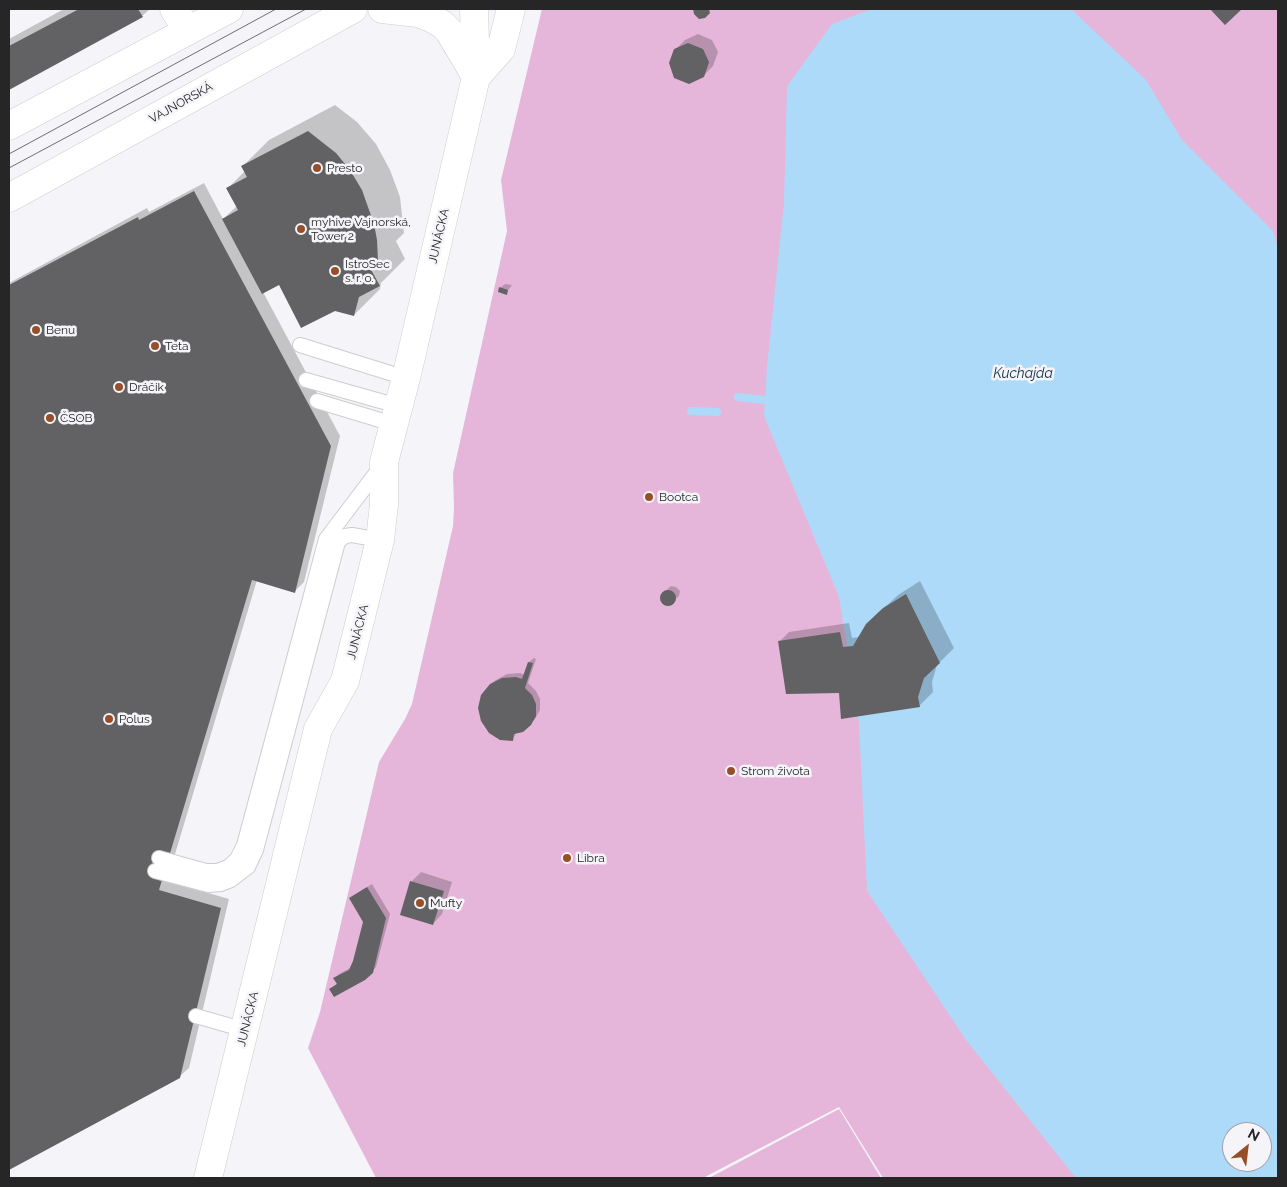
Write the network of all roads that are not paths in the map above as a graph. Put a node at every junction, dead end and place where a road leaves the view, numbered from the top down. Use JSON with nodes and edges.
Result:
{"nodes":[{"id":1,"x":229,"y":9,"type":"edge"},
{"id":2,"x":353,"y":9,"type":"edge"},
{"id":3,"x":382,"y":9,"type":"edge"},
{"id":4,"x":474,"y":9,"type":"edge"},
{"id":5,"x":511,"y":9,"type":"edge"},
{"id":6,"x":181,"y":20,"type":"edge"},
{"id":7,"x":476,"y":77,"type":"junction"},
{"id":8,"x":9,"y":126,"type":"edge"},
{"id":9,"x":9,"y":198,"type":"edge"},
{"id":10,"x":300,"y":345,"type":"dead end"},
{"id":11,"x":406,"y":378,"type":"junction"},
{"id":12,"x":306,"y":380,"type":"dead end"},
{"id":13,"x":317,"y":401,"type":"dead end"},
{"id":14,"x":396,"y":415,"type":"junction"},
{"id":15,"x":384,"y":462,"type":"junction"},
{"id":16,"x":380,"y":540,"type":"junction"},
{"id":17,"x":332,"y":541,"type":"junction"},
{"id":18,"x":157,"y":865,"type":"dead end"},
{"id":19,"x":196,"y":1016,"type":"dead end"},
{"id":20,"x":245,"y":1030,"type":"junction"},
{"id":21,"x":208,"y":1178,"type":"edge"}],
"edges":[{"from":1,"to":6,"type":"street"},
{"from":2,"to":9,"type":"street","name":"VAJNORSKÁ"},
{"from":3,"to":7,"type":"street"},
{"from":4,"to":7,"type":"street","name":"JUNÁCKA"},
{"from":5,"to":7,"type":"street","name":"JUNÁCKA"},
{"from":6,"to":8,"type":"street"},
{"from":7,"to":11,"type":"street","name":"JUNÁCKA"},
{"from":10,"to":11,"type":"lane"},
{"from":11,"to":14,"type":"street","name":"JUNÁCKA"},
{"from":12,"to":14,"type":"lane"},
{"from":13,"to":14,"type":"lane"},
{"from":14,"to":15,"type":"street","name":"JUNÁCKA"},
{"from":15,"to":16,"type":"street","name":"JUNÁCKA"},
{"from":15,"to":17,"type":"lane"},
{"from":16,"to":17,"type":"lane"},
{"from":16,"to":20,"type":"street","name":"JUNÁCKA"},
{"from":17,"to":18,"type":"lane"},
{"from":19,"to":20,"type":"lane"},
{"from":20,"to":21,"type":"street","name":"JUNÁCKA"}]}
